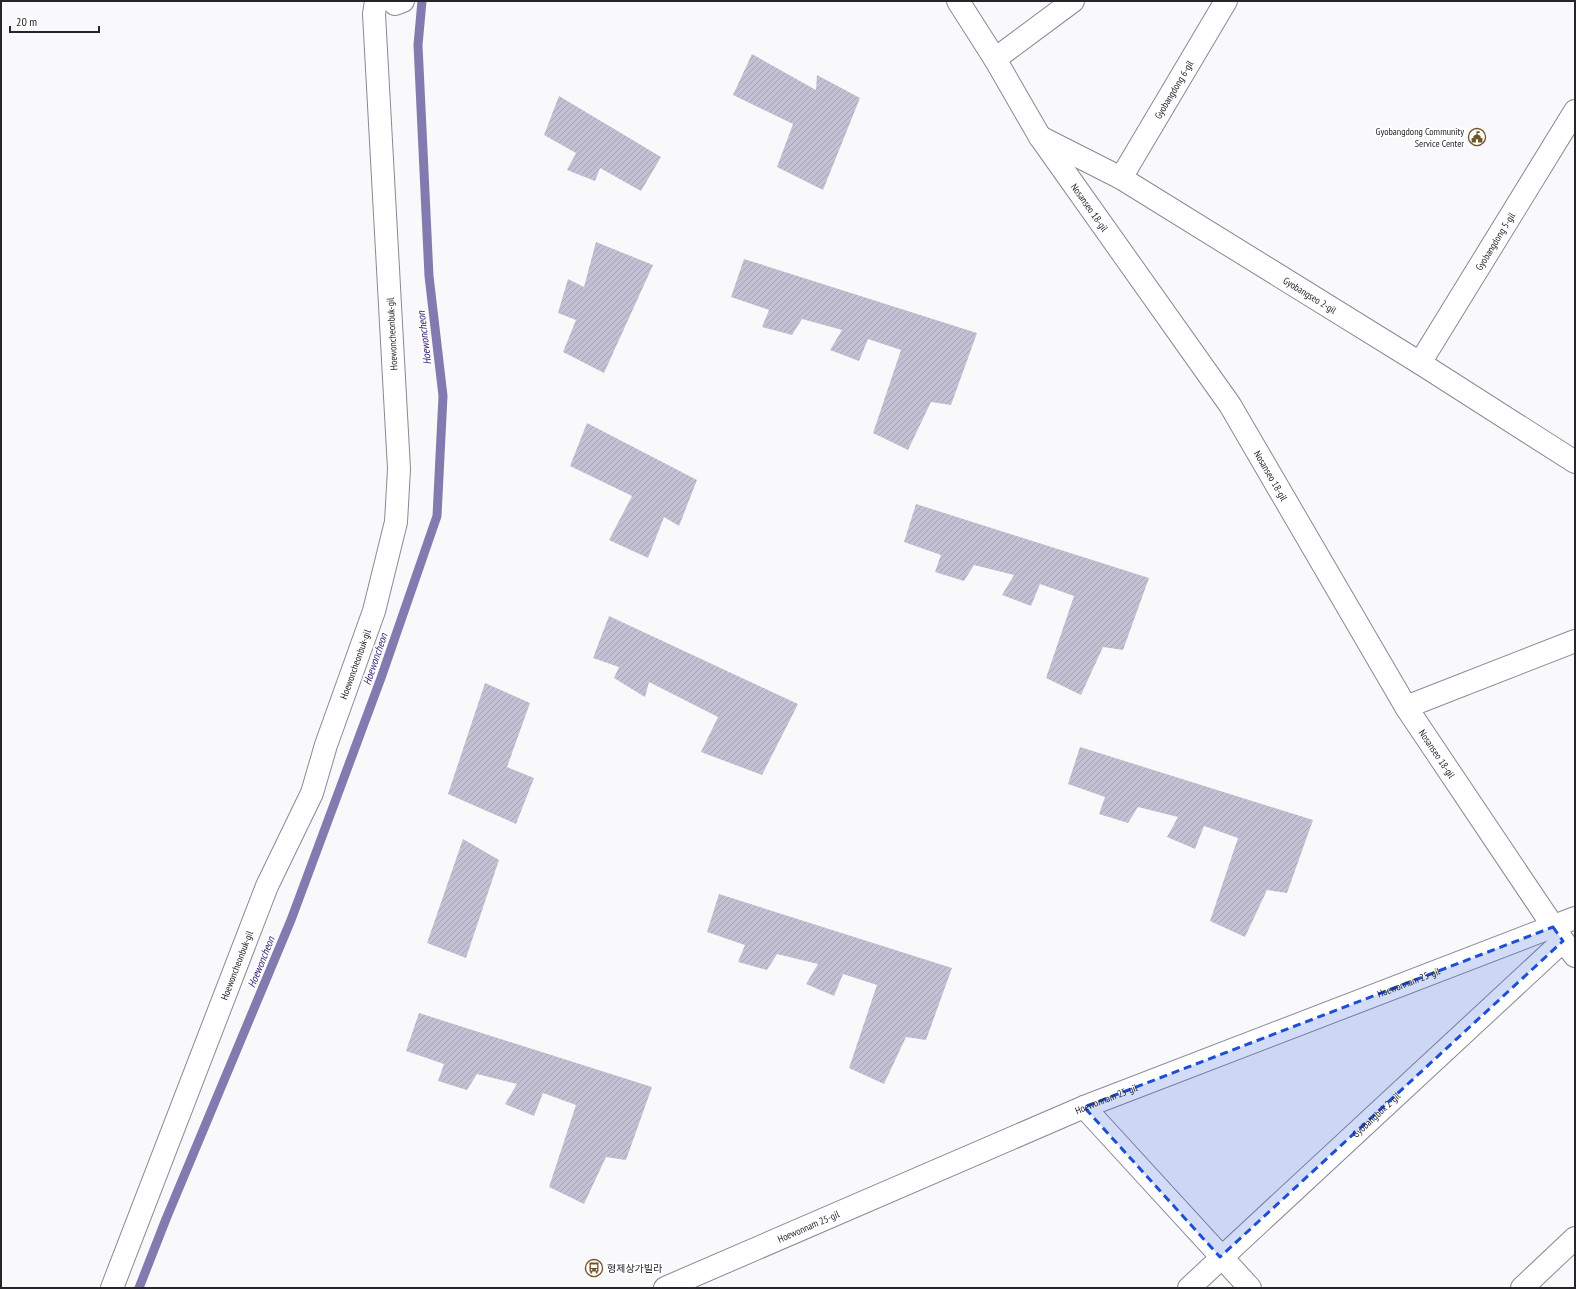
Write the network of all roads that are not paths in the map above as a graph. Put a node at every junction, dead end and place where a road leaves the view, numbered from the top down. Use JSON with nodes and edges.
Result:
{"nodes":[{"id":1,"x":958,"y":1,"type":"edge"},
{"id":2,"x":1073,"y":1,"type":"edge"},
{"id":3,"x":1226,"y":1,"type":"edge"},
{"id":4,"x":391,"y":2,"type":"edge"},
{"id":5,"x":995,"y":59,"type":"junction"},
{"id":6,"x":1573,"y":117,"type":"edge"},
{"id":7,"x":1040,"y":137,"type":"junction"},
{"id":8,"x":1120,"y":178,"type":"junction"},
{"id":9,"x":1420,"y":363,"type":"junction"},
{"id":10,"x":1575,"y":462,"type":"edge"},
{"id":11,"x":1575,"y":642,"type":"edge"},
{"id":12,"x":1406,"y":707,"type":"junction"},
{"id":13,"x":1575,"y":918,"type":"edge"},
{"id":14,"x":1564,"y":941,"type":"edge"},
{"id":15,"x":1084,"y":1107,"type":"junction"},
{"id":16,"x":1575,"y":1238,"type":"edge"},
{"id":17,"x":1220,"y":1257,"type":"junction"},
{"id":18,"x":112,"y":1288,"type":"edge"},
{"id":19,"x":665,"y":1288,"type":"edge"},
{"id":20,"x":1188,"y":1288,"type":"edge"},
{"id":21,"x":1250,"y":1288,"type":"edge"},
{"id":22,"x":1522,"y":1288,"type":"edge"}],
"edges":[{"from":1,"to":5,"type":"street","name":"Nosanseo 18-gil"},
{"from":2,"to":5,"type":"street"},
{"from":3,"to":8,"type":"street","name":"Gyobangdong 6-gil"},
{"from":4,"to":18,"type":"street","name":"Hoewoncheonbuk-gil"},
{"from":5,"to":7,"type":"street","name":"Nosanseo 18-gil"},
{"from":6,"to":9,"type":"street","name":"Gyobangdong 5-gil"},
{"from":7,"to":8,"type":"street","name":"Gyobangseo 2-gil"},
{"from":7,"to":12,"type":"street","name":"Nosanseo 18-gil"},
{"from":8,"to":9,"type":"street","name":"Gyobangseo 2-gil"},
{"from":9,"to":10,"type":"street","name":"Gyobangseo 2-gil"},
{"from":11,"to":12,"type":"street"},
{"from":12,"to":14,"type":"street","name":"Nosanseo 18-gil"},
{"from":13,"to":14,"type":"street","name":"Hoewonnam 25-gil"},
{"from":14,"to":15,"type":"street","name":"Hoewonnam 25-gil"},
{"from":14,"to":17,"type":"street","name":"Gyobangbuk 2-gil"},
{"from":15,"to":17,"type":"street"},
{"from":15,"to":19,"type":"street","name":"Hoewonnam 25-gil"},
{"from":16,"to":22,"type":"street"},
{"from":17,"to":20,"type":"street","name":"Gyobangbuk 2-gil"},
{"from":17,"to":21,"type":"street"}]}
